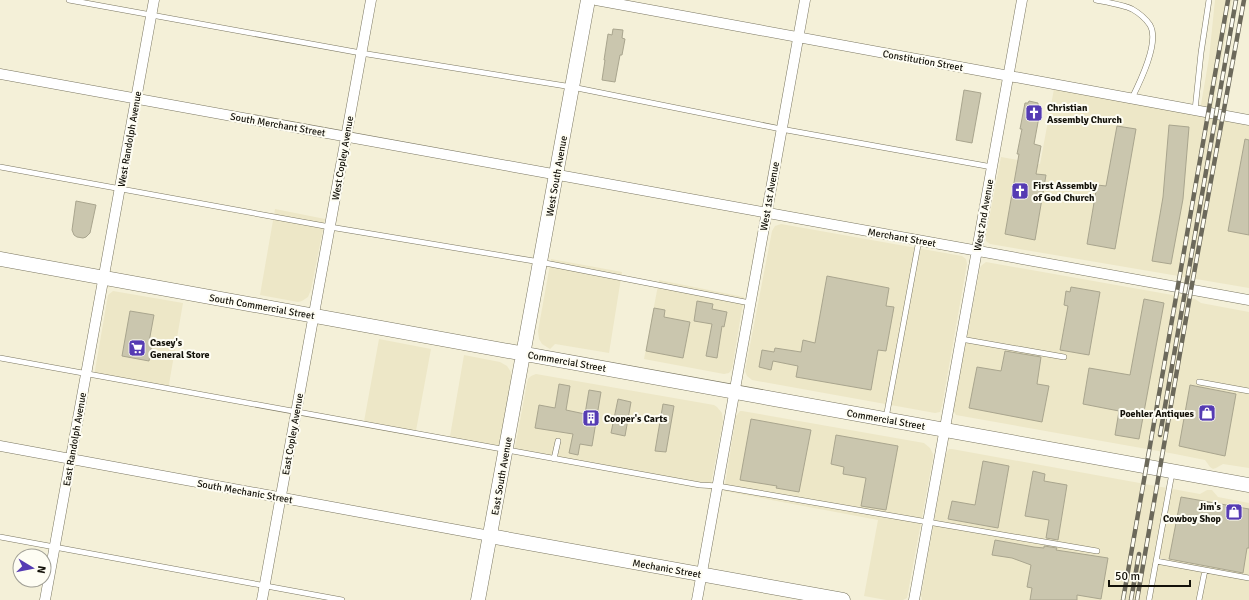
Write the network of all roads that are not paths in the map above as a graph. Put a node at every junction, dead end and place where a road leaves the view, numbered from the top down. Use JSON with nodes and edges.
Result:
{"nodes":[{"id":1,"x":69,"y":0,"type":"edge"},
{"id":2,"x":154,"y":0,"type":"edge"},
{"id":3,"x":371,"y":0,"type":"edge"},
{"id":4,"x":588,"y":0,"type":"edge"},
{"id":5,"x":596,"y":0,"type":"edge"},
{"id":6,"x":805,"y":0,"type":"edge"},
{"id":7,"x":1022,"y":0,"type":"edge"},
{"id":8,"x":1096,"y":0,"type":"edge"},
{"id":9,"x":1209,"y":0,"type":"edge"},
{"id":10,"x":151,"y":15,"type":"junction"},
{"id":11,"x":798,"y":38,"type":"junction"},
{"id":12,"x":361,"y":53,"type":"junction"},
{"id":13,"x":0,"y":74,"type":"edge"},
{"id":14,"x":1008,"y":76,"type":"junction"},
{"id":15,"x":572,"y":87,"type":"junction"},
{"id":16,"x":136,"y":98,"type":"junction"},
{"id":17,"x":1132,"y":98,"type":"junction"},
{"id":18,"x":1195,"y":110,"type":"junction"},
{"id":19,"x":1249,"y":120,"type":"edge"},
{"id":20,"x":781,"y":129,"type":"junction"},
{"id":21,"x":346,"y":136,"type":"junction"},
{"id":22,"x":0,"y":167,"type":"edge"},
{"id":23,"x":992,"y":167,"type":"junction"},
{"id":24,"x":556,"y":174,"type":"junction"},
{"id":25,"x":120,"y":189,"type":"junction"},
{"id":26,"x":766,"y":213,"type":"junction"},
{"id":27,"x":330,"y":227,"type":"junction"},
{"id":28,"x":918,"y":240,"type":"junction"},
{"id":29,"x":976,"y":251,"type":"junction"},
{"id":30,"x":0,"y":259,"type":"edge"},
{"id":31,"x":540,"y":262,"type":"junction"},
{"id":32,"x":104,"y":277,"type":"junction"},
{"id":33,"x":1249,"y":300,"type":"edge"},
{"id":34,"x":750,"y":303,"type":"junction"},
{"id":35,"x":314,"y":316,"type":"junction"},
{"id":36,"x":961,"y":339,"type":"junction"},
{"id":37,"x":523,"y":353,"type":"junction"},
{"id":38,"x":1064,"y":357,"type":"dead end"},
{"id":39,"x":0,"y":358,"type":"edge"},
{"id":40,"x":86,"y":374,"type":"junction"},
{"id":41,"x":1199,"y":382,"type":"dead end"},
{"id":42,"x":734,"y":391,"type":"junction"},
{"id":43,"x":1249,"y":391,"type":"edge"},
{"id":44,"x":296,"y":412,"type":"junction"},
{"id":45,"x":886,"y":419,"type":"junction"},
{"id":46,"x":944,"y":429,"type":"junction"},
{"id":47,"x":558,"y":441,"type":"dead end"},
{"id":48,"x":0,"y":446,"type":"edge"},
{"id":49,"x":505,"y":450,"type":"junction"},
{"id":50,"x":71,"y":459,"type":"junction"},
{"id":51,"x":554,"y":459,"type":"junction"},
{"id":52,"x":1173,"y":471,"type":"junction"},
{"id":53,"x":1249,"y":485,"type":"edge"},
{"id":54,"x":718,"y":486,"type":"junction"},
{"id":55,"x":280,"y":498,"type":"junction"},
{"id":56,"x":928,"y":522,"type":"junction"},
{"id":57,"x":490,"y":536,"type":"junction"},
{"id":58,"x":0,"y":538,"type":"edge"},
{"id":59,"x":55,"y":547,"type":"junction"},
{"id":60,"x":1097,"y":551,"type":"dead end"},
{"id":61,"x":1156,"y":561,"type":"junction"},
{"id":62,"x":1205,"y":570,"type":"junction"},
{"id":63,"x":702,"y":575,"type":"junction"},
{"id":64,"x":1249,"y":578,"type":"edge"},
{"id":65,"x":265,"y":586,"type":"junction"},
{"id":66,"x":45,"y":600,"type":"edge"},
{"id":67,"x":262,"y":600,"type":"edge"},
{"id":68,"x":342,"y":600,"type":"edge"},
{"id":69,"x":478,"y":600,"type":"edge"},
{"id":70,"x":697,"y":600,"type":"edge"},
{"id":71,"x":844,"y":600,"type":"edge"},
{"id":72,"x":914,"y":600,"type":"edge"},
{"id":73,"x":1149,"y":600,"type":"edge"},
{"id":74,"x":1199,"y":600,"type":"edge"}],
"edges":[{"from":1,"to":10,"type":"lane"},
{"from":2,"to":10,"type":"street","name":"West Randolph Avenue"},
{"from":3,"to":12,"type":"street","name":"West Copley Avenue"},
{"from":4,"to":15,"type":"main road","name":"West South Avenue"},
{"from":5,"to":11,"type":"street","name":"Constitution Street"},
{"from":6,"to":11,"type":"street","name":"West 1st Avenue"},
{"from":7,"to":14,"type":"street","name":"West 2nd Avenue"},
{"from":8,"to":17,"type":"lane"},
{"from":9,"to":18,"type":"lane"},
{"from":10,"to":12,"type":"lane"},
{"from":10,"to":16,"type":"street","name":"West Randolph Avenue"},
{"from":11,"to":14,"type":"street","name":"Constitution Street"},
{"from":11,"to":20,"type":"street","name":"West 1st Avenue"},
{"from":12,"to":15,"type":"lane"},
{"from":12,"to":21,"type":"street","name":"West Copley Avenue"},
{"from":13,"to":16,"type":"street","name":"South Merchant Street"},
{"from":14,"to":17,"type":"street","name":"Constitution Street"},
{"from":14,"to":23,"type":"street","name":"West 2nd Avenue"},
{"from":15,"to":20,"type":"lane"},
{"from":15,"to":24,"type":"main road","name":"West South Avenue"},
{"from":16,"to":21,"type":"street","name":"South Merchant Street"},
{"from":16,"to":25,"type":"street","name":"West Randolph Avenue"},
{"from":17,"to":18,"type":"street","name":"Constitution Street"},
{"from":18,"to":19,"type":"street","name":"Constitution Street"},
{"from":20,"to":23,"type":"lane"},
{"from":20,"to":26,"type":"street","name":"West 1st Avenue"},
{"from":21,"to":24,"type":"street","name":"South Merchant Street"},
{"from":21,"to":27,"type":"street","name":"West Copley Avenue"},
{"from":22,"to":25,"type":"lane"},
{"from":23,"to":29,"type":"street","name":"West 2nd Avenue"},
{"from":24,"to":26,"type":"street","name":"Merchant Street"},
{"from":24,"to":31,"type":"main road","name":"West South Avenue"},
{"from":25,"to":27,"type":"lane"},
{"from":25,"to":32,"type":"street","name":"West Randolph Avenue"},
{"from":26,"to":28,"type":"street","name":"Merchant Street"},
{"from":26,"to":34,"type":"street","name":"West 1st Avenue"},
{"from":27,"to":31,"type":"lane"},
{"from":27,"to":35,"type":"street","name":"West Copley Avenue"},
{"from":28,"to":29,"type":"street","name":"Merchant Street"},
{"from":28,"to":45,"type":"lane"},
{"from":29,"to":33,"type":"street","name":"Merchant Street"},
{"from":29,"to":36,"type":"street","name":"West 2nd Avenue"},
{"from":30,"to":32,"type":"main road","name":"South Commercial Street"},
{"from":31,"to":34,"type":"lane"},
{"from":31,"to":37,"type":"main road","name":"West South Avenue"},
{"from":32,"to":35,"type":"main road","name":"South Commercial Street"},
{"from":32,"to":40,"type":"street","name":"East Randolph Avenue"},
{"from":34,"to":42,"type":"street","name":"West 1st Avenue"},
{"from":35,"to":37,"type":"main road","name":"South Commercial Street"},
{"from":35,"to":44,"type":"street","name":"East Copley Avenue"},
{"from":36,"to":38,"type":"lane"},
{"from":36,"to":46,"type":"street","name":"West 2nd Avenue"},
{"from":37,"to":42,"type":"main road","name":"Commercial Street"},
{"from":37,"to":49,"type":"main road","name":"East South Avenue"},
{"from":39,"to":40,"type":"lane"},
{"from":40,"to":44,"type":"lane"},
{"from":40,"to":50,"type":"street","name":"East Randolph Avenue"},
{"from":41,"to":43,"type":"lane"},
{"from":42,"to":45,"type":"main road","name":"Commercial Street"},
{"from":42,"to":54,"type":"street","name":"West 1st Avenue"},
{"from":44,"to":49,"type":"lane"},
{"from":44,"to":55,"type":"street","name":"East Copley Avenue"},
{"from":45,"to":46,"type":"main road","name":"Commercial Street"},
{"from":46,"to":52,"type":"main road","name":"Commercial Street"},
{"from":46,"to":56,"type":"street","name":"West 2nd Avenue"},
{"from":47,"to":51,"type":"lane"},
{"from":48,"to":50,"type":"street","name":"South Mechanic Street"},
{"from":49,"to":51,"type":"lane"},
{"from":49,"to":57,"type":"main road","name":"East South Avenue"},
{"from":50,"to":55,"type":"street","name":"South Mechanic Street"},
{"from":50,"to":59,"type":"street","name":"East Randolph Avenue"},
{"from":51,"to":54,"type":"lane"},
{"from":52,"to":53,"type":"main road","name":"Commercial Street"},
{"from":52,"to":61,"type":"lane"},
{"from":54,"to":56,"type":"lane"},
{"from":54,"to":63,"type":"street","name":"West 1st Avenue"},
{"from":55,"to":57,"type":"street","name":"South Mechanic Street"},
{"from":55,"to":65,"type":"street","name":"East Copley Avenue"},
{"from":56,"to":60,"type":"lane"},
{"from":56,"to":72,"type":"street","name":"West 2nd Avenue"},
{"from":57,"to":63,"type":"main road","name":"Mechanic Street"},
{"from":57,"to":69,"type":"main road","name":"East South Avenue"},
{"from":58,"to":59,"type":"lane"},
{"from":59,"to":65,"type":"lane"},
{"from":59,"to":66,"type":"street","name":"East Randolph Avenue"},
{"from":61,"to":62,"type":"lane"},
{"from":61,"to":73,"type":"lane"},
{"from":62,"to":64,"type":"lane"},
{"from":62,"to":74,"type":"lane"},
{"from":63,"to":70,"type":"street","name":"West 1st Avenue"},
{"from":63,"to":71,"type":"main road","name":"Mechanic Street"},
{"from":65,"to":67,"type":"street","name":"East Copley Avenue"},
{"from":65,"to":68,"type":"lane"}]}
